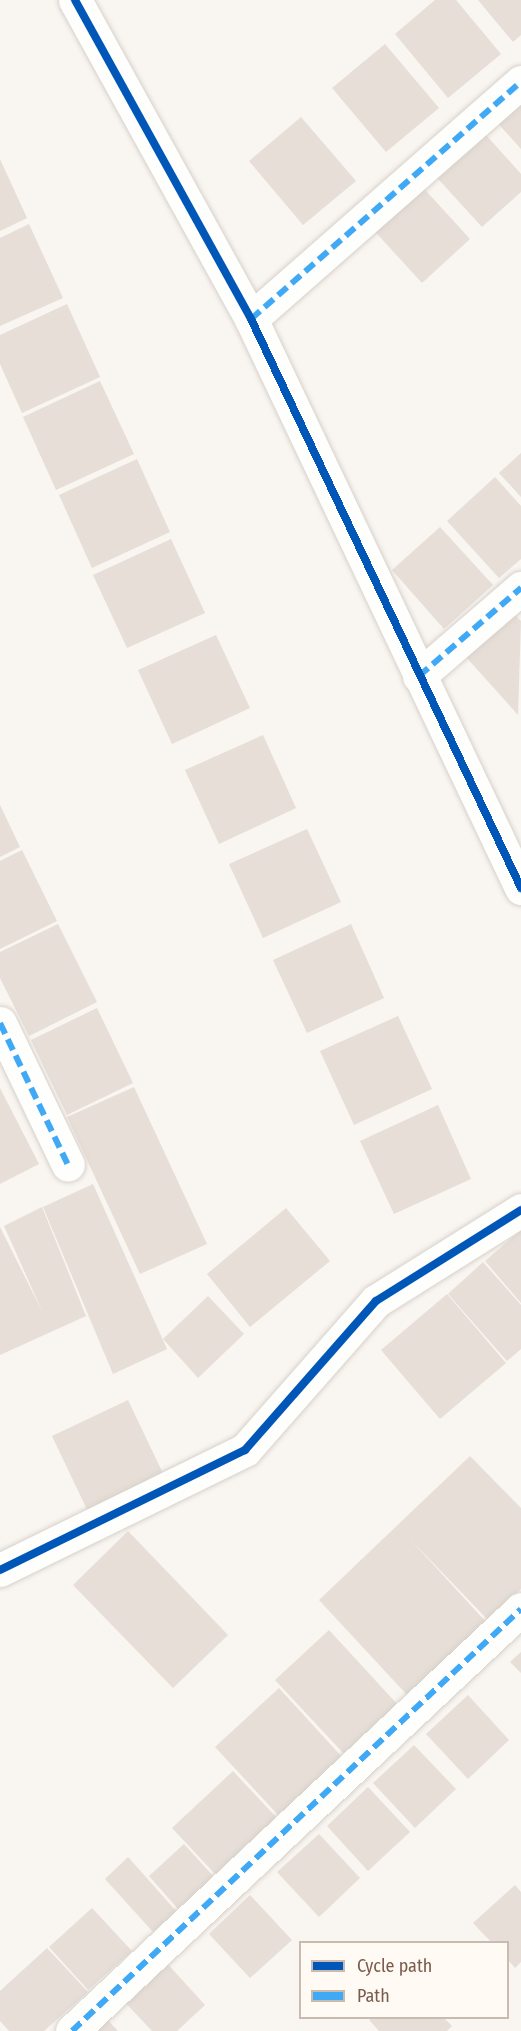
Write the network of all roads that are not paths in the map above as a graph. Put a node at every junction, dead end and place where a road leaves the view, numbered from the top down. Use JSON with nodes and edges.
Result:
{"nodes":[{"id":1,"x":75,"y":0,"type":"edge"},
{"id":2,"x":521,"y":82,"type":"edge"},
{"id":3,"x":251,"y":318,"type":"junction"},
{"id":4,"x":521,"y":588,"type":"edge"},
{"id":5,"x":419,"y":676,"type":"junction"},
{"id":6,"x":521,"y":888,"type":"edge"},
{"id":7,"x":0,"y":1023,"type":"edge"},
{"id":8,"x":68,"y":1165,"type":"dead end"},
{"id":9,"x":521,"y":1210,"type":"edge"},
{"id":10,"x":0,"y":1570,"type":"edge"},
{"id":11,"x":521,"y":1610,"type":"edge"},
{"id":12,"x":72,"y":2031,"type":"edge"}],
"edges":[{"from":1,"to":3,"type":"street"},
{"from":2,"to":3,"type":"street"},
{"from":3,"to":5,"type":"street"},
{"from":4,"to":5,"type":"street"},
{"from":5,"to":6,"type":"street"},
{"from":7,"to":8,"type":"street"},
{"from":9,"to":10,"type":"street"},
{"from":11,"to":12,"type":"street"}]}
